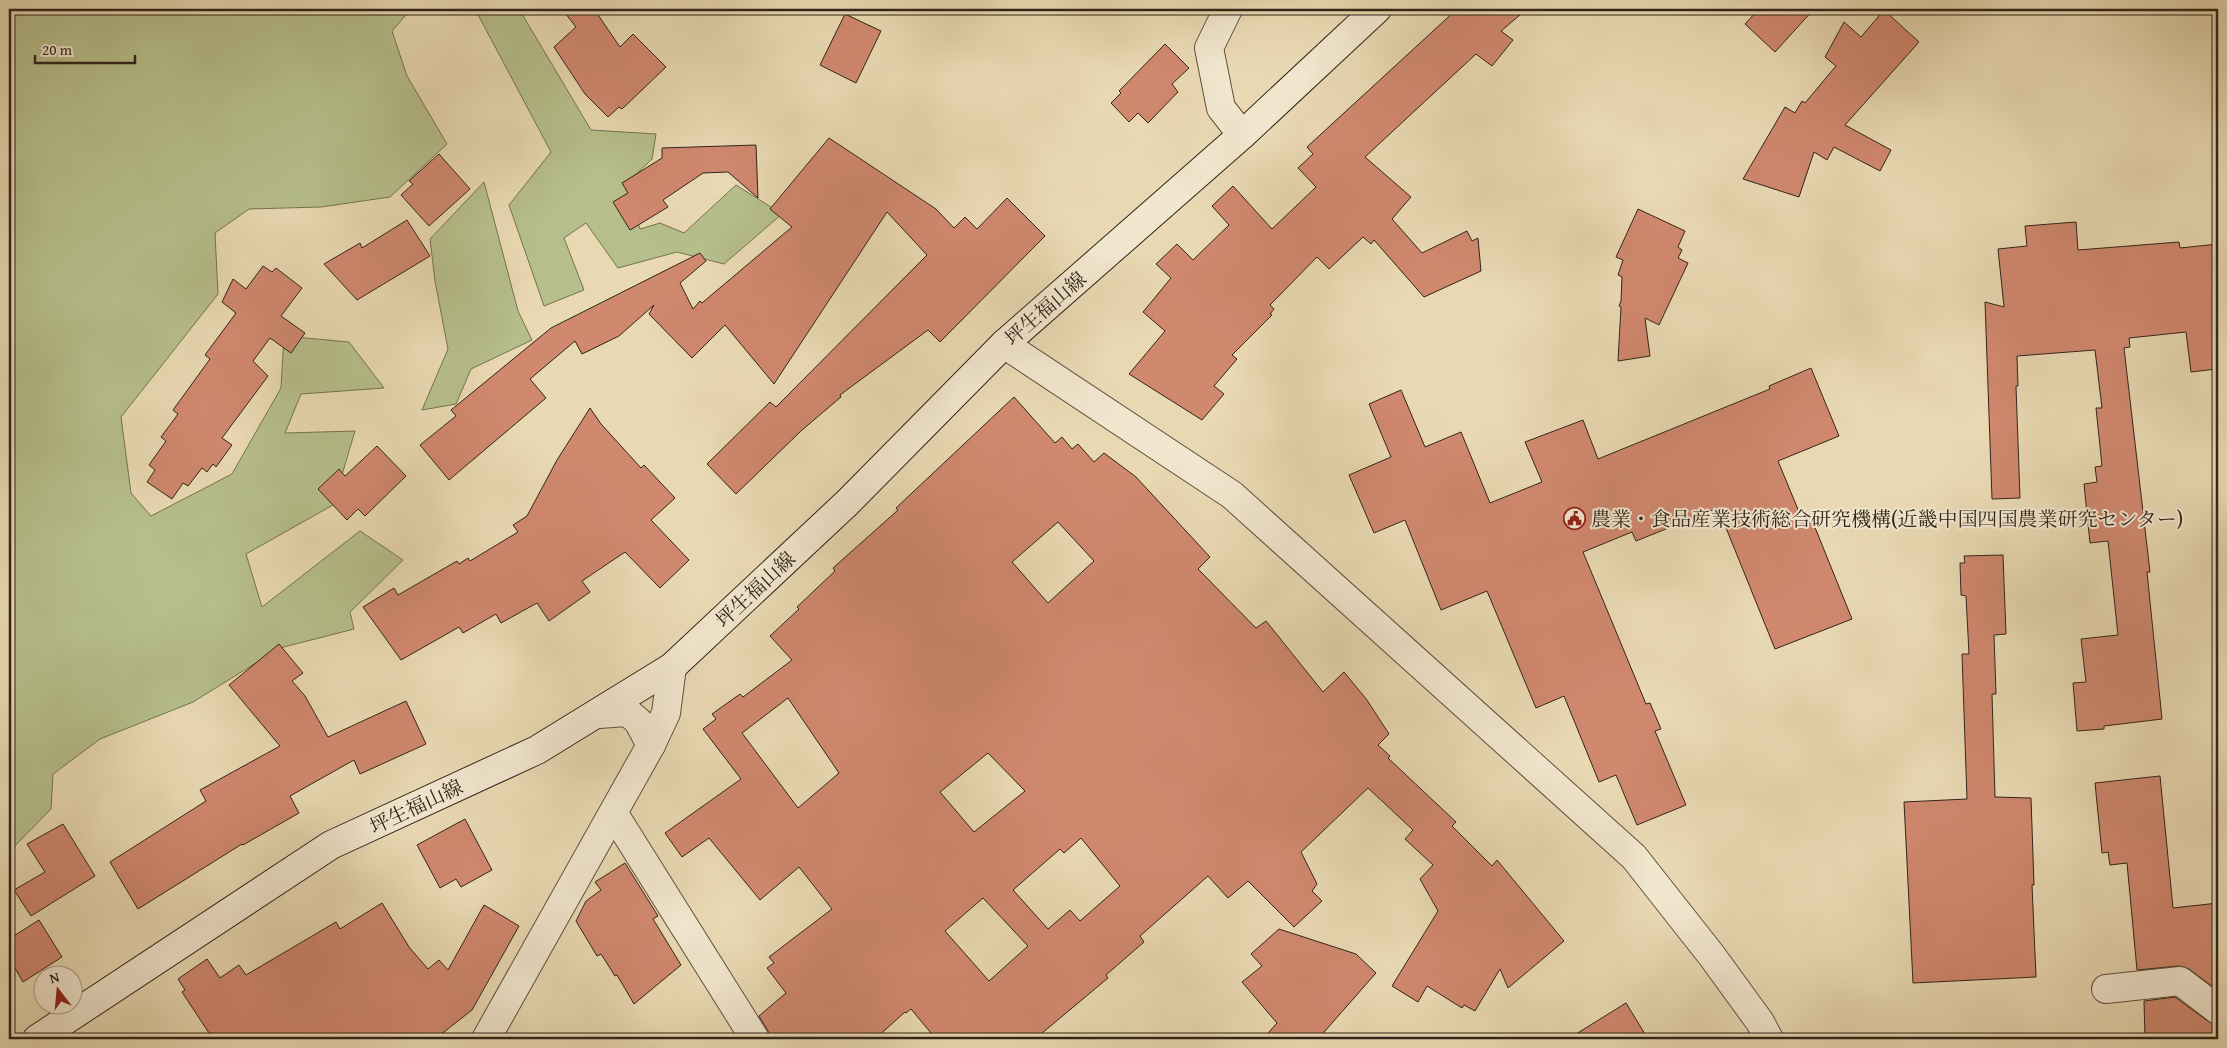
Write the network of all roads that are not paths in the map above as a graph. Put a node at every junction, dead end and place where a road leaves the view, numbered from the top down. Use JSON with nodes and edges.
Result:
{"nodes":[{"id":1,"x":1228,"y":9,"type":"edge"},
{"id":2,"x":1377,"y":9,"type":"edge"},
{"id":3,"x":1242,"y":135,"type":"junction"},
{"id":4,"x":1004,"y":344,"type":"junction"},
{"id":5,"x":672,"y":666,"type":"junction"},
{"id":6,"x":599,"y":714,"type":"junction"},
{"id":7,"x":651,"y":746,"type":"junction"},
{"id":8,"x":614,"y":814,"type":"junction"},
{"id":9,"x":2106,"y":989,"type":"dead end"},
{"id":10,"x":2218,"y":1010,"type":"edge"},
{"id":11,"x":37,"y":1039,"type":"edge"},
{"id":12,"x":486,"y":1039,"type":"edge"},
{"id":13,"x":755,"y":1039,"type":"edge"},
{"id":14,"x":1768,"y":1039,"type":"edge"}],
"edges":[{"from":1,"to":3,"type":"street"},
{"from":2,"to":3,"type":"street","name":"坪生福山線"},
{"from":3,"to":4,"type":"street","name":"坪生福山線"},
{"from":4,"to":5,"type":"street","name":"坪生福山線"},
{"from":4,"to":14,"type":"street"},
{"from":5,"to":6,"type":"street","name":"坪生福山線"},
{"from":5,"to":7,"type":"street"},
{"from":6,"to":7,"type":"street"},
{"from":6,"to":11,"type":"street","name":"坪生福山線"},
{"from":7,"to":8,"type":"street"},
{"from":8,"to":12,"type":"street"},
{"from":8,"to":13,"type":"street"},
{"from":9,"to":10,"type":"street"}]}
